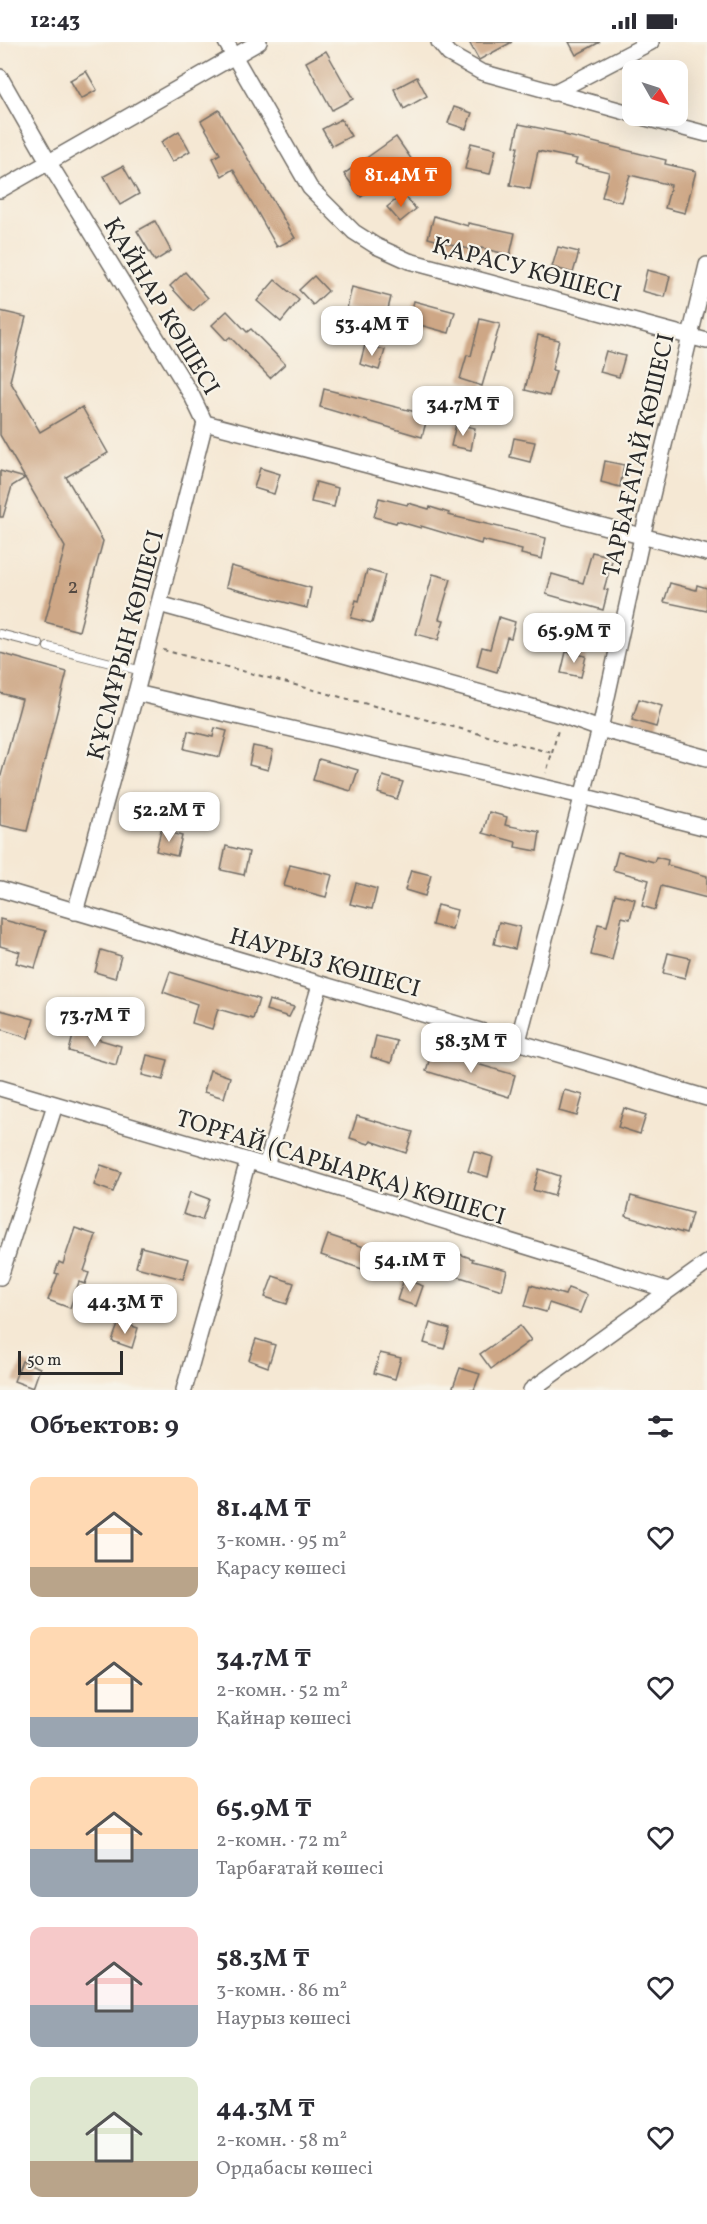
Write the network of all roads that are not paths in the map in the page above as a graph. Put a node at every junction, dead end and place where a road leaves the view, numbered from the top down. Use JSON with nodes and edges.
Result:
{"nodes":[{"id":1,"x":226,"y":42,"type":"edge"},
{"id":2,"x":260,"y":42,"type":"edge"},
{"id":3,"x":439,"y":42,"type":"edge"},
{"id":4,"x":651,"y":42,"type":"edge"},
{"id":5,"x":234,"y":56,"type":"junction"},
{"id":6,"x":0,"y":77,"type":"edge"},
{"id":7,"x":553,"y":93,"type":"junction"},
{"id":8,"x":622,"y":111,"type":"edge"},
{"id":9,"x":676,"y":126,"type":"edge"},
{"id":10,"x":707,"y":134,"type":"edge"},
{"id":11,"x":49,"y":163,"type":"junction"},
{"id":12,"x":0,"y":190,"type":"edge"},
{"id":13,"x":707,"y":265,"type":"edge"},
{"id":14,"x":689,"y":336,"type":"junction"},
{"id":15,"x":707,"y":341,"type":"edge"},
{"id":16,"x":205,"y":423,"type":"junction"},
{"id":17,"x":642,"y":537,"type":"junction"},
{"id":18,"x":707,"y":554,"type":"edge"},
{"id":19,"x":159,"y":604,"type":"junction"},
{"id":20,"x":0,"y":634,"type":"edge"},
{"id":21,"x":39,"y":644,"type":"dead end"},
{"id":22,"x":48,"y":647,"type":"dead end"},
{"id":23,"x":142,"y":671,"type":"junction"},
{"id":24,"x":136,"y":693,"type":"junction"},
{"id":25,"x":600,"y":729,"type":"junction"},
{"id":26,"x":707,"y":758,"type":"edge"},
{"id":27,"x":582,"y":796,"type":"junction"},
{"id":28,"x":707,"y":828,"type":"edge"},
{"id":29,"x":0,"y":890,"type":"edge"},
{"id":30,"x":75,"y":912,"type":"junction"},
{"id":31,"x":320,"y":986,"type":"junction"},
{"id":32,"x":518,"y":1041,"type":"junction"},
{"id":33,"x":0,"y":1088,"type":"edge"},
{"id":34,"x":707,"y":1098,"type":"edge"},
{"id":35,"x":55,"y":1105,"type":"junction"},
{"id":36,"x":248,"y":1161,"type":"junction"},
{"id":37,"x":266,"y":1166,"type":"junction"},
{"id":38,"x":707,"y":1263,"type":"edge"},
{"id":39,"x":0,"y":1277,"type":"edge"},
{"id":40,"x":668,"y":1290,"type":"junction"},
{"id":41,"x":184,"y":1390,"type":"edge"},
{"id":42,"x":531,"y":1390,"type":"edge"}],
"edges":[{"from":1,"to":5,"type":"street","name":"ҚАРАСУ КӨШЕСІ"},
{"from":2,"to":5,"type":"street"},
{"from":3,"to":7,"type":"street"},
{"from":4,"to":7,"type":"street"},
{"from":5,"to":11,"type":"street"},
{"from":5,"to":14,"type":"street","name":"ҚАРАСУ КӨШЕСІ"},
{"from":6,"to":11,"type":"street","name":"ҚАЙНАР КӨШЕСІ"},
{"from":7,"to":8,"type":"street"},
{"from":9,"to":10,"type":"street"},
{"from":11,"to":12,"type":"street"},
{"from":11,"to":16,"type":"street","name":"ҚАЙНАР КӨШЕСІ"},
{"from":13,"to":14,"type":"street","name":"ТАРБАҒАТАЙ КӨШЕСІ"},
{"from":14,"to":15,"type":"street","name":"ҚАРАСУ КӨШЕСІ"},
{"from":14,"to":17,"type":"street","name":"ТАРБАҒАТАЙ КӨШЕСІ"},
{"from":16,"to":17,"type":"street","name":"ҚАЙНАР КӨШЕСІ"},
{"from":16,"to":19,"type":"street","name":"ҚҰСМҰРЫН КӨШЕСІ"},
{"from":17,"to":18,"type":"street","name":"ҚАЙНАР КӨШЕСІ"},
{"from":17,"to":25,"type":"street","name":"ТАРБАҒАТАЙ КӨШЕСІ"},
{"from":19,"to":23,"type":"street","name":"ҚҰСМҰРЫН КӨШЕСІ"},
{"from":19,"to":25,"type":"street"},
{"from":20,"to":21,"type":"lane"},
{"from":22,"to":23,"type":"lane"},
{"from":23,"to":24,"type":"street","name":"ҚҰСМҰРЫН КӨШЕСІ"},
{"from":24,"to":27,"type":"street"},
{"from":24,"to":30,"type":"street","name":"ҚҰСМҰРЫН КӨШЕСІ"},
{"from":25,"to":26,"type":"street"},
{"from":25,"to":27,"type":"street","name":"ТАРБАҒАТАЙ КӨШЕСІ"},
{"from":27,"to":28,"type":"street"},
{"from":27,"to":32,"type":"street","name":"ТАРБАҒАТАЙ КӨШЕСІ"},
{"from":29,"to":30,"type":"street","name":"НАУРЫЗ КӨШЕСІ"},
{"from":30,"to":31,"type":"street","name":"НАУРЫЗ КӨШЕСІ"},
{"from":31,"to":32,"type":"street","name":"НАУРЫЗ КӨШЕСІ"},
{"from":31,"to":37,"type":"street"},
{"from":32,"to":34,"type":"street","name":"НАУРЫЗ КӨШЕСІ"},
{"from":33,"to":35,"type":"street","name":"ТОРҒАЙ (САРЫАРҚА) КӨШЕСІ"},
{"from":35,"to":36,"type":"street","name":"ТОРҒАЙ (САРЫАРҚА) КӨШЕСІ"},
{"from":35,"to":39,"type":"street"},
{"from":36,"to":37,"type":"street","name":"ТОРҒАЙ (САРЫАРҚА) КӨШЕСІ"},
{"from":36,"to":41,"type":"street"},
{"from":37,"to":40,"type":"street","name":"ТОРҒАЙ (САРЫАРҚА) КӨШЕСІ"},
{"from":38,"to":40,"type":"street"},
{"from":40,"to":42,"type":"street"}]}
